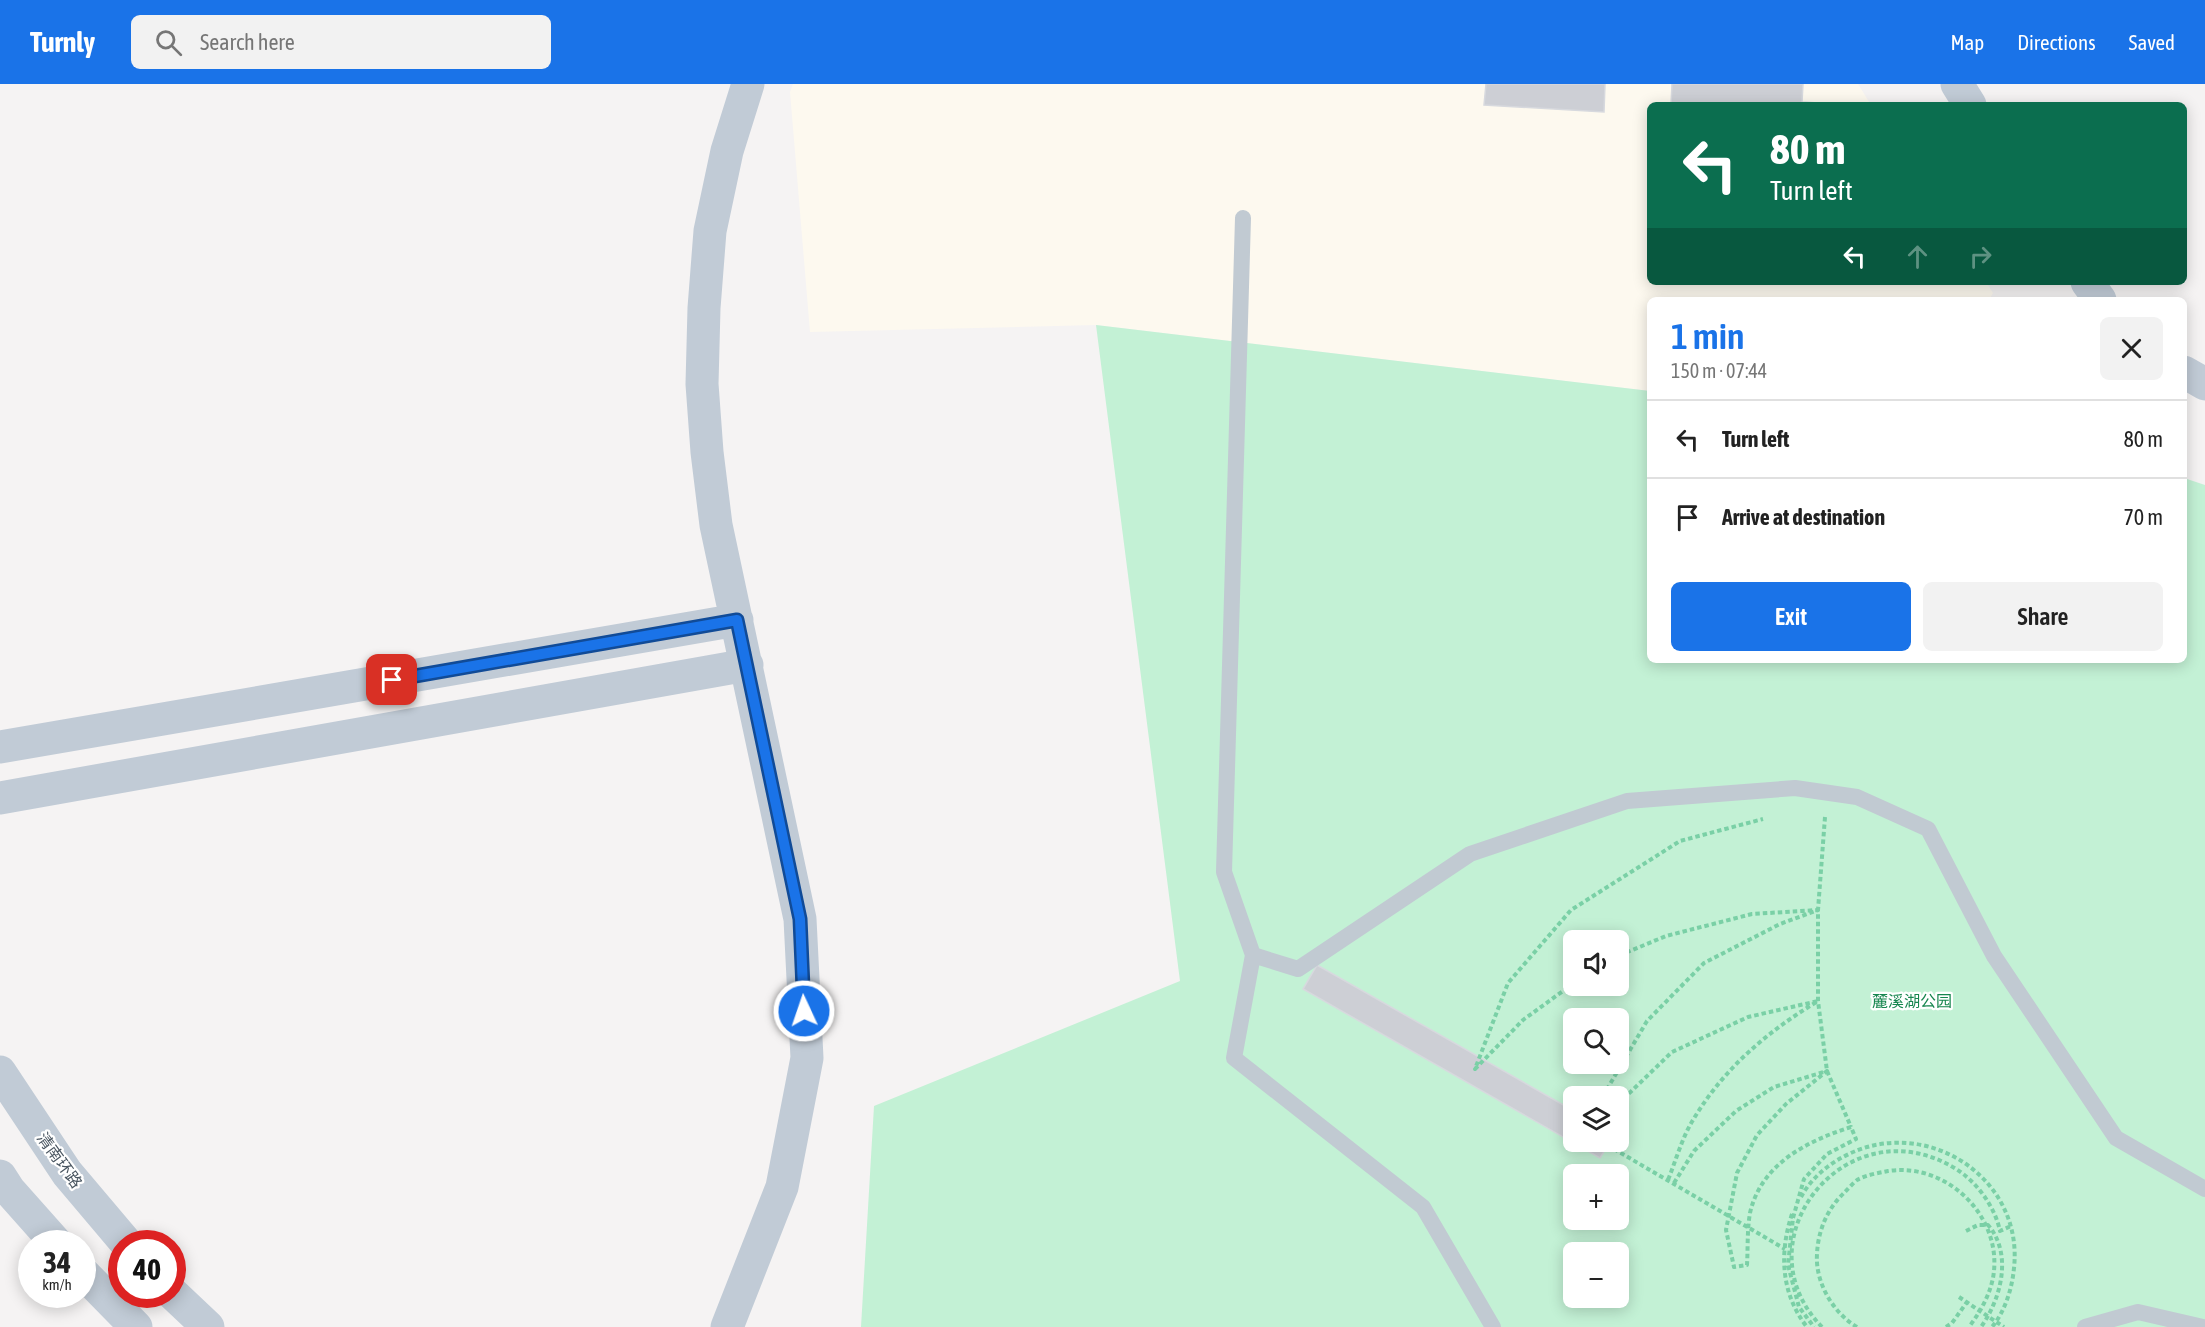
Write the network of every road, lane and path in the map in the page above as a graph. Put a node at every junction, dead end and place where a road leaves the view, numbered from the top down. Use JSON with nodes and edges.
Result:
{"nodes":[{"id":1,"x":748,"y":84,"type":"edge"},
{"id":2,"x":1957,"y":84,"type":"edge"},
{"id":3,"x":1968,"y":102,"type":"edge"},
{"id":4,"x":1243,"y":218,"type":"dead end"},
{"id":5,"x":2187,"y":374,"type":"edge"},
{"id":6,"x":2205,"y":384,"type":"edge"},
{"id":7,"x":737,"y":620,"type":"junction"},
{"id":8,"x":747,"y":665,"type":"junction"},
{"id":9,"x":0,"y":747,"type":"edge"},
{"id":10,"x":1827,"y":792,"type":"junction"},
{"id":11,"x":0,"y":798,"type":"edge"},
{"id":12,"x":1773,"y":816,"type":"dead end"},
{"id":13,"x":1818,"y":910,"type":"junction"},
{"id":14,"x":1629,"y":951,"type":"edge"},
{"id":15,"x":1253,"y":955,"type":"junction"},
{"id":16,"x":1563,"y":991,"type":"edge"},
{"id":17,"x":1818,"y":1001,"type":"junction"},
{"id":18,"x":1827,"y":1071,"type":"junction"},
{"id":19,"x":0,"y":1072,"type":"edge"},
{"id":20,"x":1609,"y":1086,"type":"edge"},
{"id":21,"x":1629,"y":1093,"type":"edge"},
{"id":22,"x":1851,"y":1127,"type":"junction"},
{"id":23,"x":1619,"y":1152,"type":"edge"},
{"id":24,"x":0,"y":1176,"type":"edge"},
{"id":25,"x":1668,"y":1180,"type":"junction"},
{"id":26,"x":1674,"y":1183,"type":"junction"},
{"id":27,"x":2205,"y":1189,"type":"edge"},
{"id":28,"x":2011,"y":1226,"type":"junction"},
{"id":29,"x":45,"y":1230,"type":"edge"},
{"id":30,"x":115,"y":1230,"type":"edge"},
{"id":31,"x":1966,"y":1231,"type":"dead end"},
{"id":32,"x":1784,"y":1249,"type":"junction"},
{"id":33,"x":1796,"y":1256,"type":"dead end"},
{"id":34,"x":96,"y":1286,"type":"edge"},
{"id":35,"x":1959,"y":1297,"type":"dead end"},
{"id":36,"x":1967,"y":1302,"type":"junction"},
{"id":37,"x":186,"y":1306,"type":"edge"},
{"id":38,"x":1988,"y":1316,"type":"junction"},
{"id":39,"x":136,"y":1327,"type":"edge"},
{"id":40,"x":208,"y":1327,"type":"edge"},
{"id":41,"x":727,"y":1327,"type":"edge"},
{"id":42,"x":1492,"y":1327,"type":"edge"},
{"id":43,"x":1807,"y":1327,"type":"edge"},
{"id":44,"x":1814,"y":1327,"type":"edge"},
{"id":45,"x":1822,"y":1327,"type":"edge"},
{"id":46,"x":1857,"y":1327,"type":"edge"},
{"id":47,"x":1946,"y":1327,"type":"edge"},
{"id":48,"x":1969,"y":1327,"type":"edge"},
{"id":49,"x":1981,"y":1327,"type":"edge"},
{"id":50,"x":1992,"y":1327,"type":"edge"},
{"id":51,"x":2004,"y":1327,"type":"edge"},
{"id":52,"x":2085,"y":1327,"type":"edge"},
{"id":53,"x":2203,"y":1327,"type":"edge"}],
"edges":[{"from":1,"to":7,"type":"street"},
{"from":2,"to":3,"type":"street"},
{"from":4,"to":15,"type":"lane"},
{"from":5,"to":6,"type":"street"},
{"from":7,"to":8,"type":"street"},
{"from":7,"to":9,"type":"street"},
{"from":8,"to":11,"type":"street"},
{"from":8,"to":41,"type":"street"},
{"from":10,"to":13,"type":"path"},
{"from":10,"to":15,"type":"lane"},
{"from":10,"to":27,"type":"lane"},
{"from":12,"to":16,"type":"path"},
{"from":13,"to":14,"type":"path"},
{"from":13,"to":17,"type":"path"},
{"from":13,"to":20,"type":"path"},
{"from":15,"to":42,"type":"lane"},
{"from":17,"to":18,"type":"path"},
{"from":17,"to":21,"type":"path"},
{"from":17,"to":25,"type":"path"},
{"from":18,"to":22,"type":"path"},
{"from":18,"to":22,"type":"path"},
{"from":18,"to":26,"type":"path"},
{"from":19,"to":30,"type":"street","name":"清南环路"},
{"from":22,"to":44,"type":"path"},
{"from":23,"to":25,"type":"path"},
{"from":24,"to":29,"type":"street"},
{"from":25,"to":26,"type":"path"},
{"from":26,"to":32,"type":"path"},
{"from":28,"to":32,"type":"path"},
{"from":28,"to":45,"type":"path"},
{"from":28,"to":50,"type":"path"},
{"from":31,"to":38,"type":"path"},
{"from":32,"to":33,"type":"path"},
{"from":32,"to":43,"type":"path"},
{"from":34,"to":39,"type":"street"},
{"from":35,"to":36,"type":"path"},
{"from":36,"to":38,"type":"path"},
{"from":36,"to":47,"type":"path"},
{"from":37,"to":40,"type":"street"},
{"from":38,"to":49,"type":"path"},
{"from":38,"to":51,"type":"path"},
{"from":46,"to":48,"type":"path"},
{"from":52,"to":53,"type":"lane"}]}
